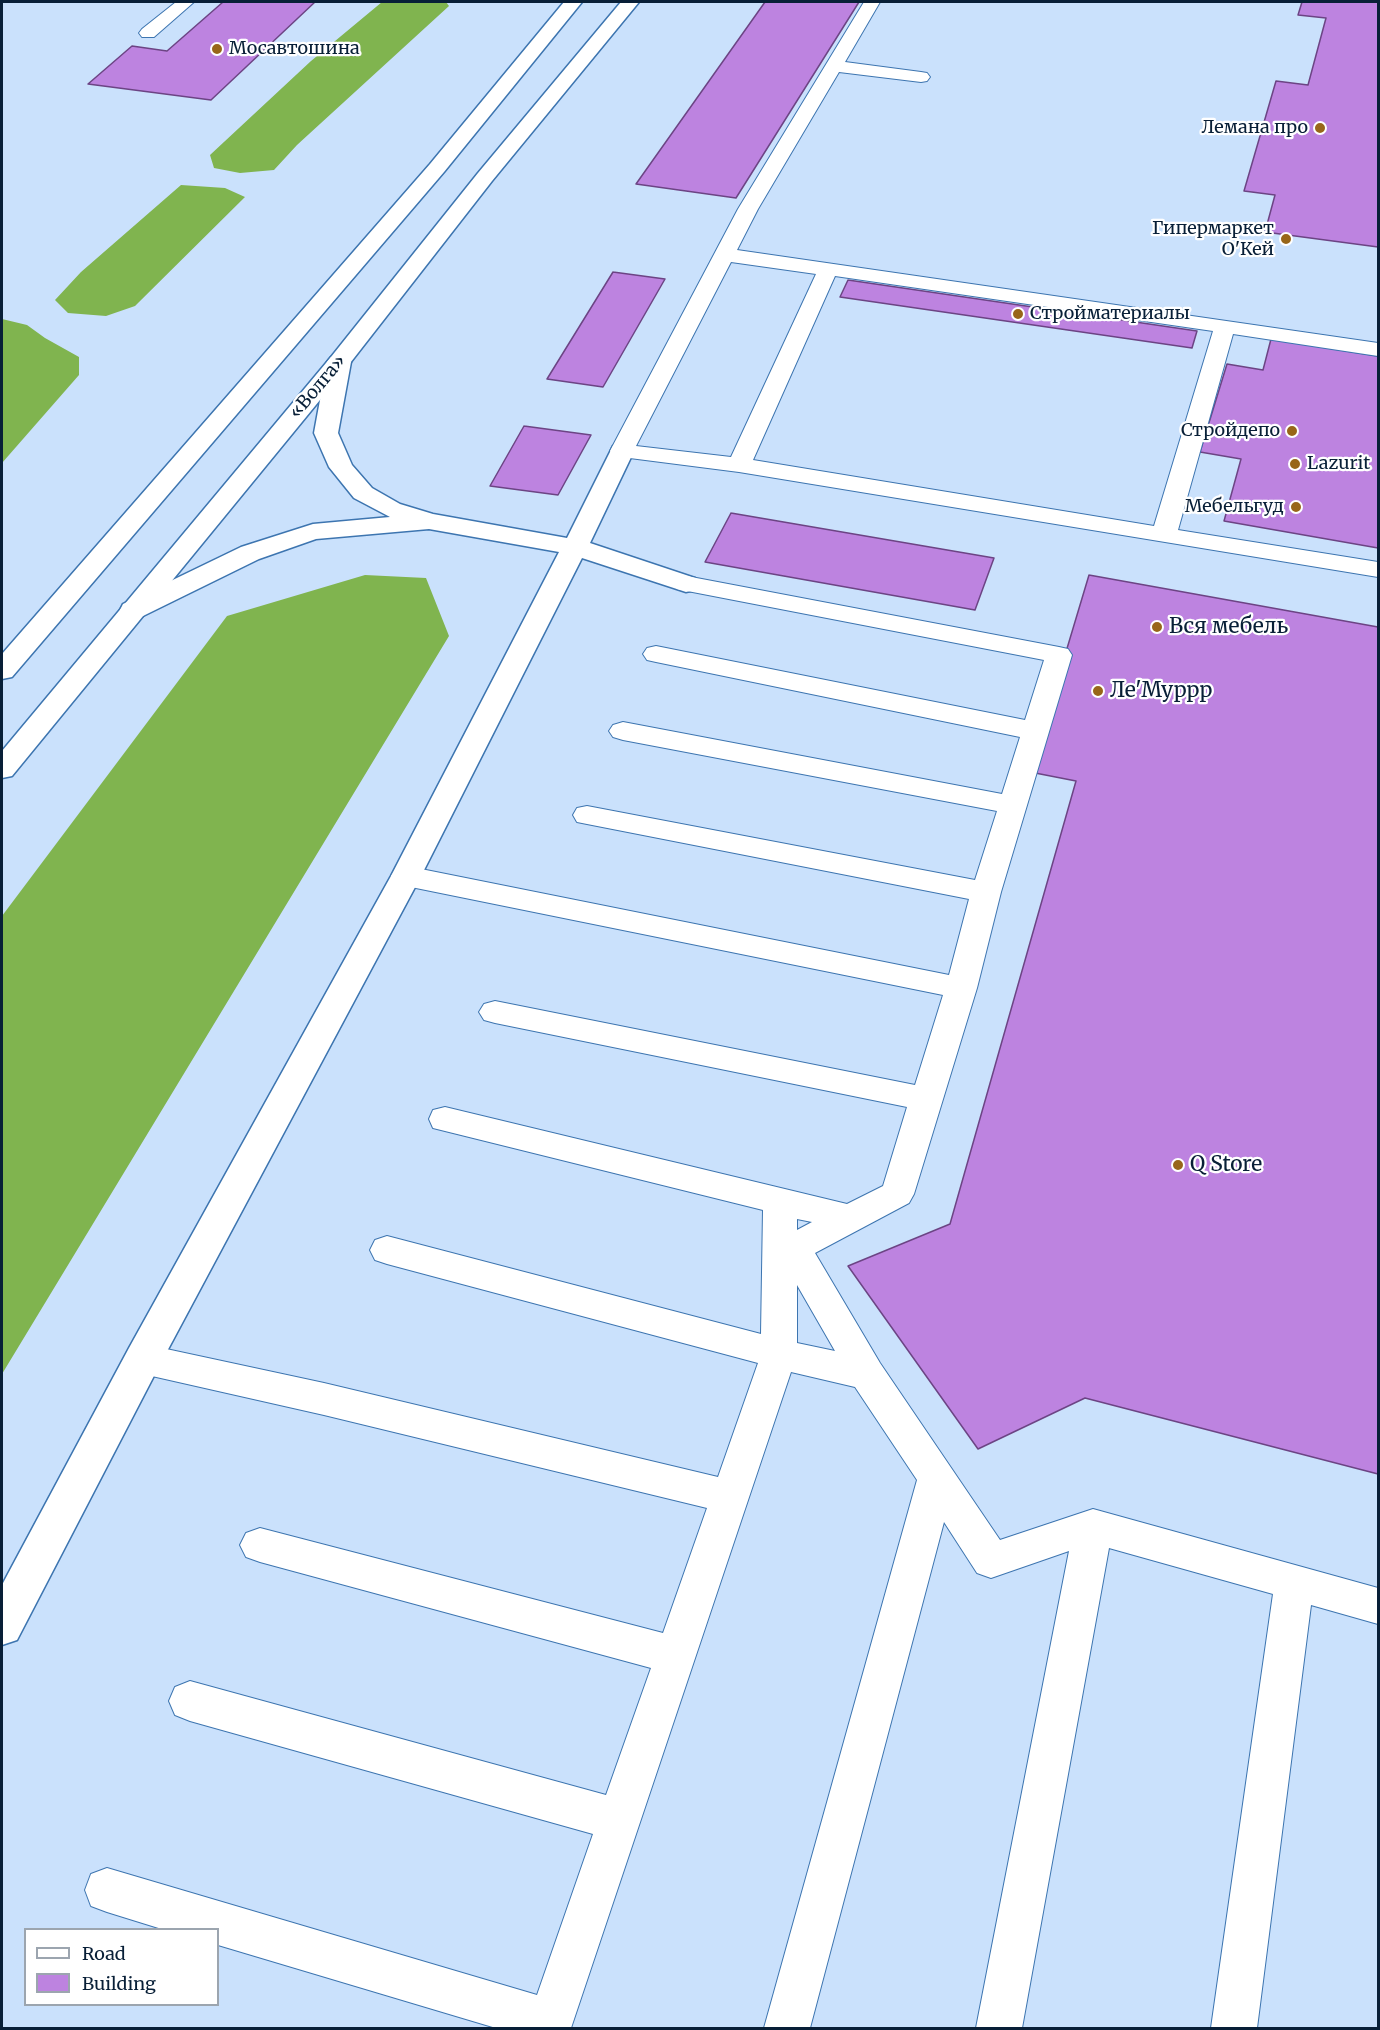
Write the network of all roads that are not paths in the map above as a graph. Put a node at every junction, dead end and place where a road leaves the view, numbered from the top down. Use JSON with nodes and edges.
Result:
{"nodes":[{"id":1,"x":186,"y":2,"type":"edge"},
{"id":2,"x":573,"y":2,"type":"edge"},
{"id":3,"x":630,"y":2,"type":"edge"},
{"id":4,"x":872,"y":2,"type":"edge"},
{"id":5,"x":148,"y":33,"type":"dead end"},
{"id":6,"x":834,"y":66,"type":"junction"},
{"id":7,"x":921,"y":77,"type":"dead end"},
{"id":8,"x":726,"y":255,"type":"junction"},
{"id":9,"x":828,"y":269,"type":"junction"},
{"id":10,"x":1225,"y":326,"type":"junction"},
{"id":11,"x":1378,"y":349,"type":"edge"},
{"id":12,"x":339,"y":362,"type":"junction"},
{"id":13,"x":622,"y":451,"type":"junction"},
{"id":14,"x":739,"y":465,"type":"junction"},
{"id":15,"x":429,"y":521,"type":"junction"},
{"id":16,"x":1164,"y":534,"type":"junction"},
{"id":17,"x":575,"y":547,"type":"junction"},
{"id":18,"x":1378,"y":570,"type":"edge"},
{"id":19,"x":686,"y":584,"type":"joint"},
{"id":20,"x":133,"y":610,"type":"junction"},
{"id":21,"x":656,"y":654,"type":"dead end"},
{"id":22,"x":2,"y":671,"type":"edge"},
{"id":23,"x":623,"y":731,"type":"dead end"},
{"id":24,"x":1035,"y":731,"type":"junction"},
{"id":25,"x":2,"y":769,"type":"edge"},
{"id":26,"x":1013,"y":806,"type":"junction"},
{"id":27,"x":587,"y":815,"type":"dead end"},
{"id":28,"x":406,"y":876,"type":"junction"},
{"id":29,"x":986,"y":892,"type":"junction"},
{"id":30,"x":961,"y":988,"type":"junction"},
{"id":31,"x":495,"y":1012,"type":"dead end"},
{"id":32,"x":926,"y":1099,"type":"junction"},
{"id":33,"x":445,"y":1119,"type":"dead end"},
{"id":34,"x":780,"y":1201,"type":"junction"},
{"id":35,"x":853,"y":1219,"type":"junction"},
{"id":36,"x":387,"y":1250,"type":"dead end"},
{"id":37,"x":779,"y":1354,"type":"junction"},
{"id":38,"x":143,"y":1359,"type":"junction"},
{"id":39,"x":867,"y":1374,"type":"junction"},
{"id":40,"x":936,"y":1479,"type":"junction"},
{"id":41,"x":729,"y":1497,"type":"junction"},
{"id":42,"x":1093,"y":1526,"type":"junction"},
{"id":43,"x":260,"y":1545,"type":"dead end"},
{"id":44,"x":1294,"y":1583,"type":"junction"},
{"id":45,"x":1378,"y":1606,"type":"edge"},
{"id":46,"x":2,"y":1626,"type":"edge"},
{"id":47,"x":675,"y":1654,"type":"junction"},
{"id":48,"x":190,"y":1701,"type":"dead end"},
{"id":49,"x":620,"y":1820,"type":"junction"},
{"id":50,"x":107,"y":1890,"type":"dead end"},
{"id":51,"x":549,"y":2025,"type":"edge"},
{"id":52,"x":787,"y":2028,"type":"edge"},
{"id":53,"x":999,"y":2028,"type":"edge"},
{"id":54,"x":1234,"y":2028,"type":"edge"}],
"edges":[{"from":1,"to":5,"type":"lane"},
{"from":2,"to":22,"type":"main road"},
{"from":3,"to":12,"type":"main road","name":"«Волга»"},
{"from":4,"to":6,"type":"lane"},
{"from":6,"to":7,"type":"lane"},
{"from":6,"to":8,"type":"lane"},
{"from":8,"to":9,"type":"lane"},
{"from":8,"to":13,"type":"lane"},
{"from":9,"to":10,"type":"lane"},
{"from":9,"to":14,"type":"lane"},
{"from":10,"to":11,"type":"lane"},
{"from":10,"to":16,"type":"lane"},
{"from":12,"to":15,"type":"main road"},
{"from":12,"to":20,"type":"main road","name":"«Волга»"},
{"from":13,"to":14,"type":"lane"},
{"from":13,"to":17,"type":"main road"},
{"from":14,"to":16,"type":"lane"},
{"from":15,"to":17,"type":"main road"},
{"from":15,"to":20,"type":"main road"},
{"from":16,"to":18,"type":"lane"},
{"from":17,"to":19,"type":"main road"},
{"from":17,"to":28,"type":"main road"},
{"from":19,"to":24,"type":"lane"},
{"from":20,"to":25,"type":"main road","name":"«Волга»"},
{"from":21,"to":24,"type":"lane"},
{"from":23,"to":26,"type":"lane"},
{"from":24,"to":26,"type":"lane"},
{"from":26,"to":29,"type":"lane"},
{"from":27,"to":29,"type":"lane"},
{"from":28,"to":30,"type":"lane"},
{"from":28,"to":38,"type":"main road"},
{"from":29,"to":30,"type":"lane"},
{"from":30,"to":32,"type":"lane"},
{"from":31,"to":32,"type":"lane"},
{"from":32,"to":35,"type":"lane"},
{"from":33,"to":34,"type":"lane"},
{"from":34,"to":35,"type":"lane"},
{"from":34,"to":37,"type":"lane"},
{"from":35,"to":39,"type":"lane"},
{"from":36,"to":37,"type":"lane"},
{"from":37,"to":39,"type":"lane"},
{"from":37,"to":41,"type":"lane"},
{"from":38,"to":41,"type":"lane"},
{"from":38,"to":46,"type":"main road"},
{"from":39,"to":40,"type":"lane"},
{"from":40,"to":42,"type":"lane"},
{"from":40,"to":52,"type":"lane"},
{"from":41,"to":47,"type":"lane"},
{"from":42,"to":44,"type":"lane"},
{"from":42,"to":53,"type":"lane"},
{"from":43,"to":47,"type":"lane"},
{"from":44,"to":45,"type":"lane"},
{"from":44,"to":54,"type":"lane"},
{"from":47,"to":49,"type":"lane"},
{"from":48,"to":49,"type":"lane"},
{"from":49,"to":51,"type":"lane"},
{"from":50,"to":51,"type":"lane"}]}
